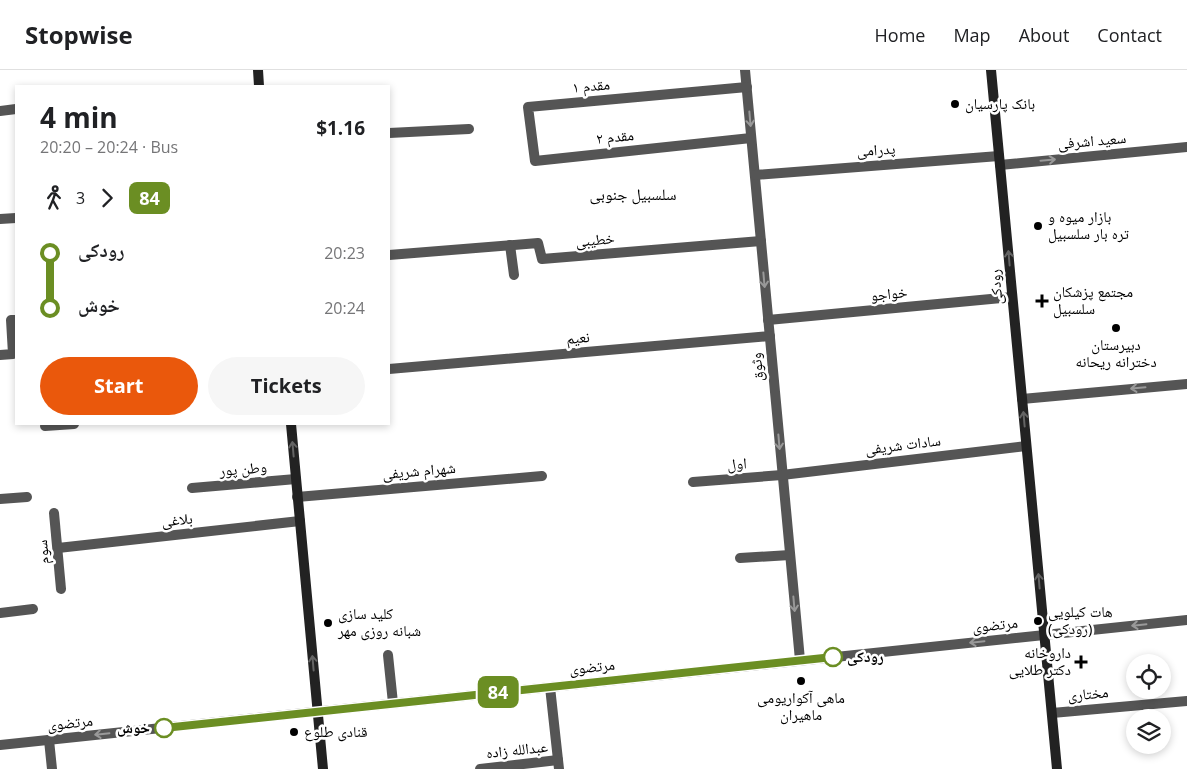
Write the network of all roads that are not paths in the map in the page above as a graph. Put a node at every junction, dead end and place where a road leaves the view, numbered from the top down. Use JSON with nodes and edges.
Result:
{"nodes":[{"id":1,"x":258,"y":70,"type":"edge"},
{"id":2,"x":745,"y":70,"type":"edge"},
{"id":3,"x":991,"y":70,"type":"edge"},
{"id":4,"x":259,"y":85,"type":"edge"},
{"id":5,"x":747,"y":87,"type":"junction"},
{"id":6,"x":528,"y":106,"type":"joint"},
{"id":7,"x":15,"y":109,"type":"edge"},
{"id":8,"x":0,"y":111,"type":"edge"},
{"id":9,"x":469,"y":129,"type":"dead end"},
{"id":10,"x":390,"y":132,"type":"edge"},
{"id":11,"x":751,"y":138,"type":"junction"},
{"id":12,"x":1187,"y":151,"type":"edge"},
{"id":13,"x":999,"y":160,"type":"junction"},
{"id":14,"x":755,"y":175,"type":"junction"},
{"id":15,"x":15,"y":218,"type":"edge"},
{"id":16,"x":0,"y":219,"type":"edge"},
{"id":17,"x":761,"y":241,"type":"junction"},
{"id":18,"x":510,"y":245,"type":"junction"},
{"id":19,"x":390,"y":255,"type":"edge"},
{"id":20,"x":514,"y":275,"type":"dead end"},
{"id":21,"x":1012,"y":297,"type":"junction"},
{"id":22,"x":13,"y":320,"type":"edge"},
{"id":23,"x":768,"y":320,"type":"junction"},
{"id":24,"x":770,"y":336,"type":"junction"},
{"id":25,"x":0,"y":354,"type":"edge"},
{"id":26,"x":390,"y":369,"type":"edge"},
{"id":27,"x":1187,"y":384,"type":"edge"},
{"id":28,"x":1022,"y":399,"type":"junction"},
{"id":29,"x":60,"y":425,"type":"edge"},
{"id":30,"x":291,"y":425,"type":"edge"},
{"id":31,"x":45,"y":426,"type":"dead end"},
{"id":32,"x":1026,"y":446,"type":"junction"},
{"id":33,"x":782,"y":475,"type":"junction"},
{"id":34,"x":542,"y":476,"type":"dead end"},
{"id":35,"x":296,"y":479,"type":"junction"},
{"id":36,"x":693,"y":482,"type":"dead end"},
{"id":37,"x":192,"y":488,"type":"dead end"},
{"id":38,"x":27,"y":496,"type":"dead end"},
{"id":39,"x":297,"y":497,"type":"junction"},
{"id":40,"x":0,"y":499,"type":"edge"},
{"id":41,"x":54,"y":513,"type":"dead end"},
{"id":42,"x":300,"y":521,"type":"junction"},
{"id":43,"x":58,"y":548,"type":"junction"},
{"id":44,"x":790,"y":555,"type":"junction"},
{"id":45,"x":740,"y":558,"type":"dead end"},
{"id":46,"x":61,"y":589,"type":"dead end"},
{"id":47,"x":33,"y":609,"type":"dead end"},
{"id":48,"x":0,"y":613,"type":"edge"},
{"id":49,"x":1187,"y":620,"type":"edge"},
{"id":50,"x":1044,"y":635,"type":"junction"},
{"id":51,"x":388,"y":655,"type":"dead end"},
{"id":52,"x":800,"y":660,"type":"junction"},
{"id":53,"x":550,"y":687,"type":"junction"},
{"id":54,"x":1187,"y":701,"type":"edge"},
{"id":55,"x":393,"y":704,"type":"junction"},
{"id":56,"x":318,"y":711,"type":"junction"},
{"id":57,"x":1052,"y":713,"type":"junction"},
{"id":58,"x":49,"y":740,"type":"junction"},
{"id":59,"x":0,"y":745,"type":"edge"},
{"id":60,"x":558,"y":765,"type":"edge"},
{"id":61,"x":52,"y":769,"type":"edge"},
{"id":62,"x":324,"y":769,"type":"edge"},
{"id":63,"x":480,"y":769,"type":"edge"},
{"id":64,"x":1057,"y":769,"type":"edge"}],
"edges":[{"from":1,"to":4,"type":"main road"},
{"from":2,"to":5,"type":"street","name":"وثوق"},
{"from":3,"to":13,"type":"main road","name":"رودکی"},
{"from":5,"to":6,"type":"street","name":"مقدم ۱"},
{"from":5,"to":11,"type":"street","name":"وثوق","one_way":true},
{"from":6,"to":11,"type":"street","name":"مقدم ۲"},
{"from":7,"to":8,"type":"street"},
{"from":9,"to":10,"type":"street"},
{"from":11,"to":14,"type":"street","name":"وثوق"},
{"from":13,"to":12,"type":"street","name":"سعید اشرفی","one_way":true},
{"from":13,"to":14,"type":"street","name":"پدرامی"},
{"from":21,"to":13,"type":"main road","name":"رودکی","one_way":true},
{"from":14,"to":17,"type":"street","name":"وثوق"},
{"from":15,"to":16,"type":"street"},
{"from":17,"to":18,"type":"street","name":"خطیبی"},
{"from":17,"to":23,"type":"street","name":"وثوق","one_way":true},
{"from":18,"to":19,"type":"street","name":"خطیبی"},
{"from":18,"to":20,"type":"street"},
{"from":21,"to":23,"type":"street","name":"خواجو"},
{"from":21,"to":28,"type":"main road","name":"رودکی"},
{"from":22,"to":25,"type":"street"},
{"from":23,"to":24,"type":"street","name":"وثوق"},
{"from":24,"to":26,"type":"street","name":"نعیم"},
{"from":24,"to":33,"type":"street","name":"وثوق","one_way":true},
{"from":27,"to":28,"type":"street","one_way":true},
{"from":32,"to":28,"type":"main road","name":"رودکی","one_way":true},
{"from":29,"to":31,"type":"street"},
{"from":35,"to":30,"type":"main road","one_way":true},
{"from":32,"to":33,"type":"street","name":"سادات شریفی"},
{"from":50,"to":32,"type":"main road","name":"رودکی","one_way":true},
{"from":33,"to":36,"type":"street","name":"اول"},
{"from":33,"to":44,"type":"street","name":"وثوق"},
{"from":34,"to":39,"type":"street","name":"شهرام شریفی"},
{"from":35,"to":37,"type":"street","name":"وطن پور"},
{"from":35,"to":39,"type":"main road"},
{"from":38,"to":40,"type":"street"},
{"from":39,"to":42,"type":"main road"},
{"from":41,"to":43,"type":"street","name":"سوم"},
{"from":42,"to":43,"type":"street","name":"بلاغی"},
{"from":56,"to":42,"type":"main road","one_way":true},
{"from":43,"to":46,"type":"street","name":"سوم"},
{"from":44,"to":45,"type":"street"},
{"from":44,"to":52,"type":"street","name":"وثوق","one_way":true},
{"from":47,"to":48,"type":"street"},
{"from":49,"to":50,"type":"street","name":"مرتضوی","one_way":true},
{"from":50,"to":52,"type":"street","name":"مرتضوی","one_way":true},
{"from":50,"to":57,"type":"main road","name":"رودکی"},
{"from":51,"to":55,"type":"street"},
{"from":52,"to":53,"type":"street","name":"مرتضوی"},
{"from":53,"to":55,"type":"street","name":"مرتضوی"},
{"from":53,"to":60,"type":"street"},
{"from":54,"to":57,"type":"street","name":"مختاری"},
{"from":55,"to":56,"type":"street","name":"مرتضوی"},
{"from":56,"to":58,"type":"street","name":"مرتضوی","one_way":true},
{"from":56,"to":62,"type":"main road"},
{"from":57,"to":64,"type":"main road","name":"رودکی"},
{"from":58,"to":59,"type":"street","name":"مرتضوی"},
{"from":58,"to":61,"type":"street"},
{"from":60,"to":63,"type":"street","name":"عبدالله زاده"}]}
